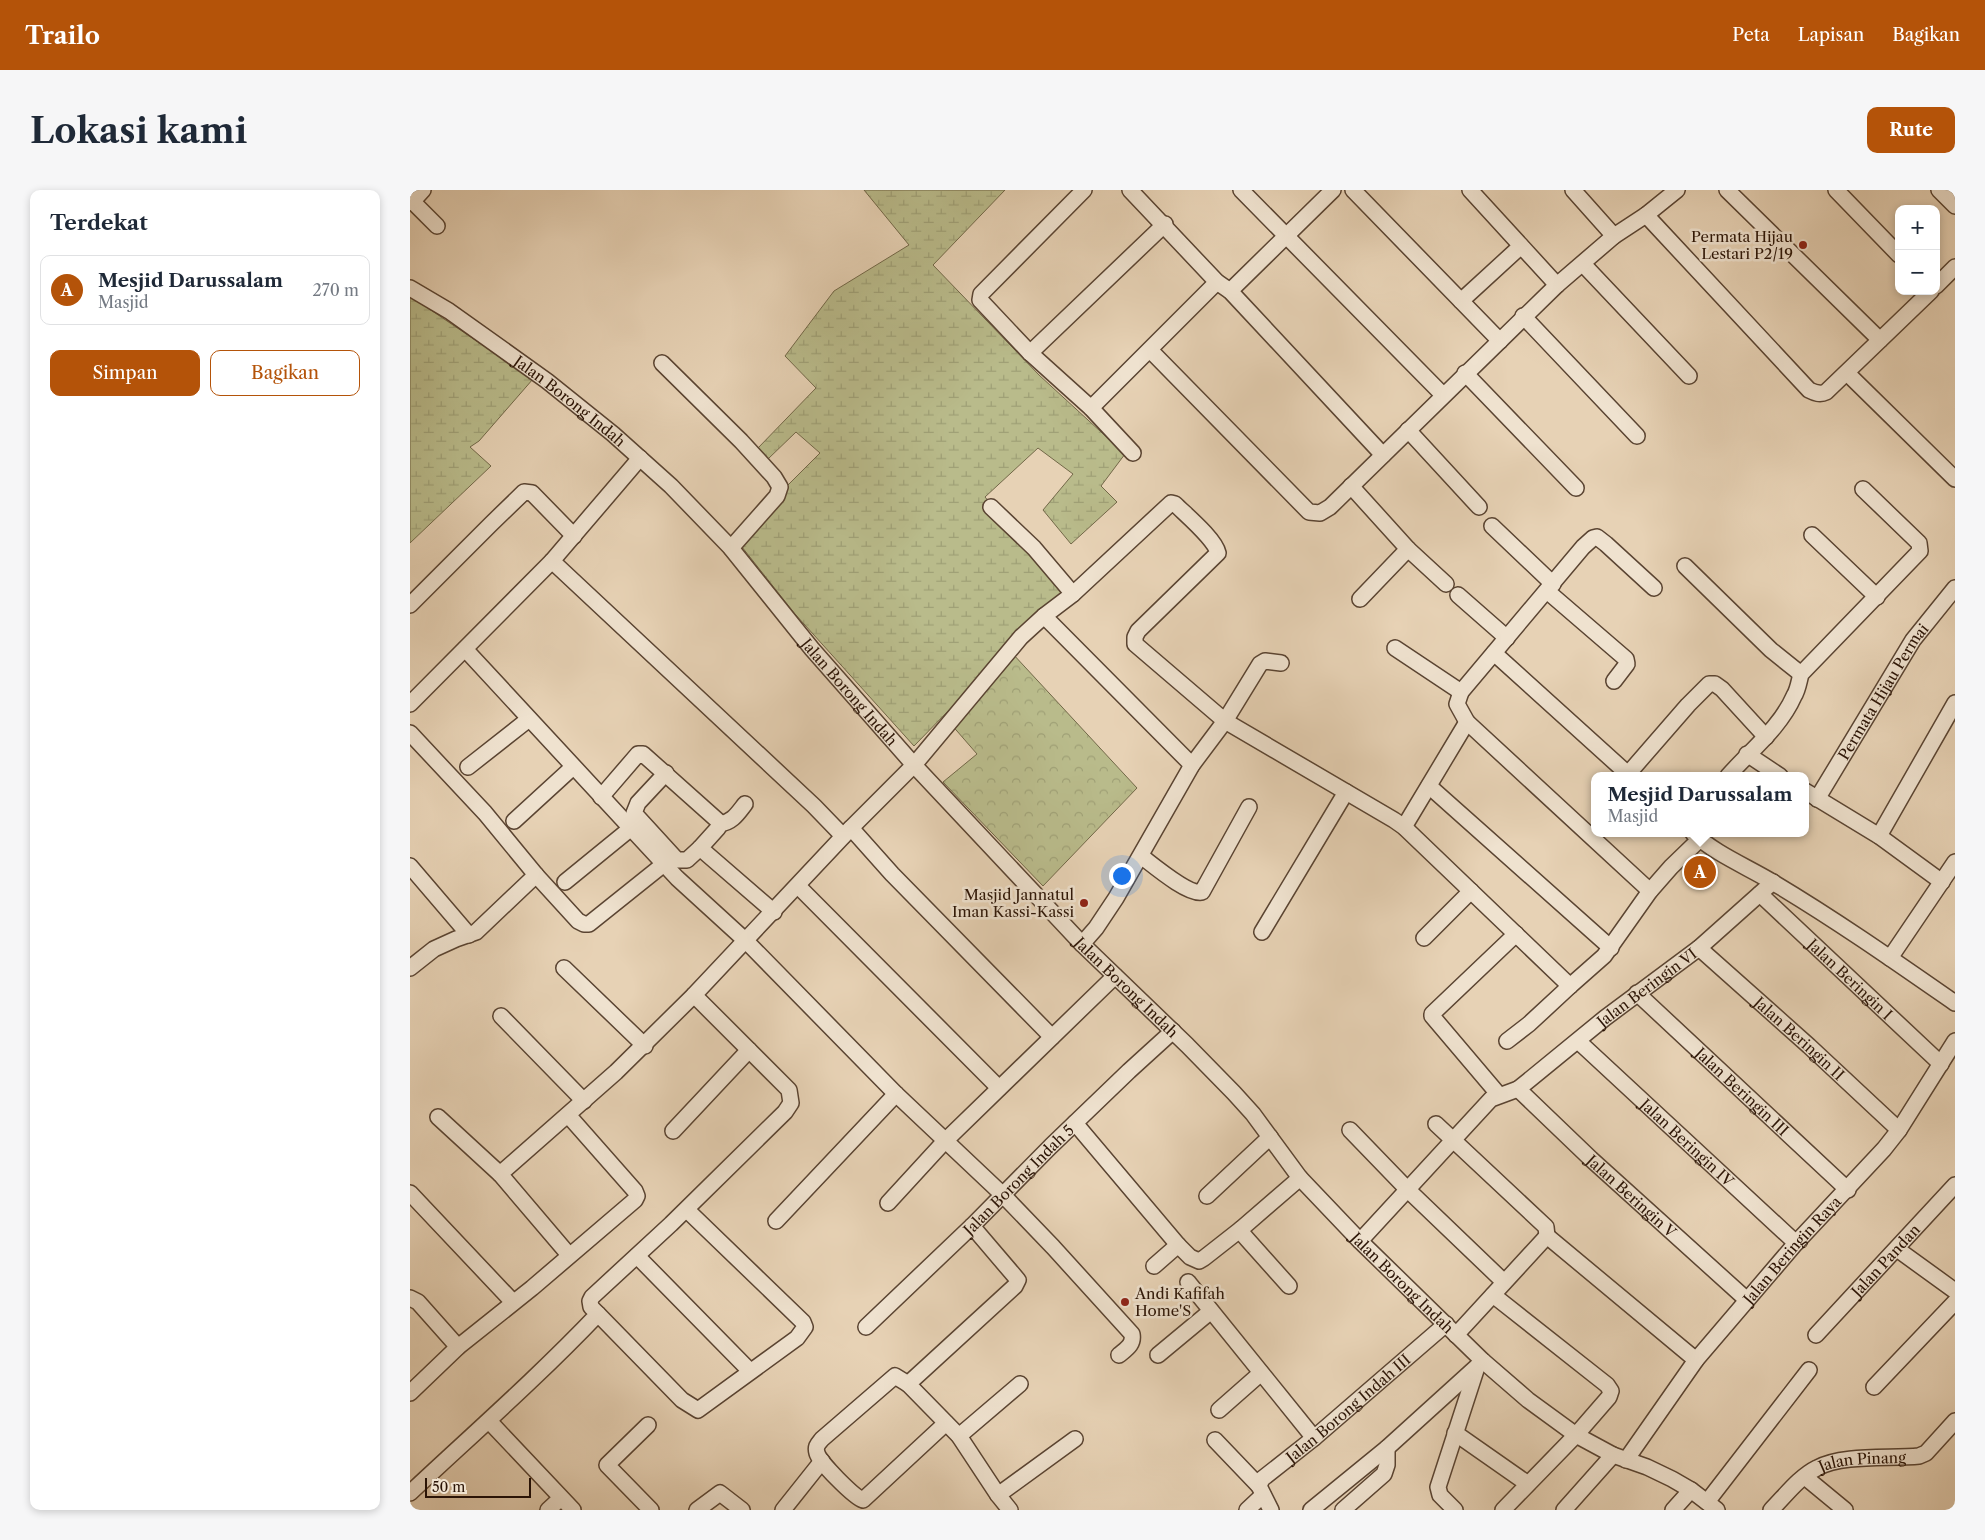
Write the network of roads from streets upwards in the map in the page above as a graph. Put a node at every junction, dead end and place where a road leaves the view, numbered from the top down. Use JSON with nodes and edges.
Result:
{"nodes":[{"id":1,"x":423,"y":190,"type":"edge"},
{"id":2,"x":1084,"y":190,"type":"edge"},
{"id":3,"x":1130,"y":190,"type":"edge"},
{"id":4,"x":1241,"y":190,"type":"edge"},
{"id":5,"x":1333,"y":190,"type":"edge"},
{"id":6,"x":1353,"y":190,"type":"edge"},
{"id":7,"x":1470,"y":190,"type":"edge"},
{"id":8,"x":1573,"y":190,"type":"edge"},
{"id":9,"x":1677,"y":190,"type":"edge"},
{"id":10,"x":1727,"y":190,"type":"edge"},
{"id":11,"x":1836,"y":190,"type":"edge"},
{"id":12,"x":1939,"y":190,"type":"edge"},
{"id":13,"x":411,"y":200,"type":"edge"},
{"id":14,"x":1955,"y":206,"type":"edge"},
{"id":15,"x":1646,"y":215,"type":"junction"},
{"id":16,"x":1165,"y":224,"type":"junction"},
{"id":17,"x":437,"y":226,"type":"dead end"},
{"id":18,"x":1614,"y":236,"type":"junction"},
{"id":19,"x":1286,"y":237,"type":"junction"},
{"id":20,"x":1521,"y":246,"type":"junction"},
{"id":21,"x":1895,"y":251,"type":"edge"},
{"id":22,"x":1583,"y":264,"type":"junction"},
{"id":23,"x":1955,"y":268,"type":"edge"},
{"id":24,"x":1217,"y":282,"type":"junction"},
{"id":25,"x":1940,"y":282,"type":"edge"},
{"id":26,"x":1557,"y":285,"type":"junction"},
{"id":27,"x":410,"y":288,"type":"edge"},
{"id":28,"x":1230,"y":291,"type":"junction"},
{"id":29,"x":1927,"y":295,"type":"edge"},
{"id":30,"x":1461,"y":301,"type":"junction"},
{"id":31,"x":1523,"y":316,"type":"junction"},
{"id":32,"x":1880,"y":340,"type":"junction"},
{"id":33,"x":1500,"y":341,"type":"junction"},
{"id":34,"x":1150,"y":350,"type":"junction"},
{"id":35,"x":1030,"y":353,"type":"junction"},
{"id":36,"x":662,"y":363,"type":"dead end"},
{"id":37,"x":1465,"y":373,"type":"junction"},
{"id":38,"x":1847,"y":373,"type":"junction"},
{"id":39,"x":1689,"y":376,"type":"dead end"},
{"id":40,"x":1444,"y":395,"type":"junction"},
{"id":41,"x":1091,"y":408,"type":"junction"},
{"id":42,"x":1408,"y":430,"type":"junction"},
{"id":43,"x":1637,"y":436,"type":"dead end"},
{"id":44,"x":1133,"y":453,"type":"dead end"},
{"id":45,"x":1383,"y":455,"type":"junction"},
{"id":46,"x":640,"y":458,"type":"junction"},
{"id":47,"x":1955,"y":479,"type":"edge"},
{"id":48,"x":1351,"y":486,"type":"junction"},
{"id":49,"x":1576,"y":488,"type":"dead end"},
{"id":50,"x":1863,"y":489,"type":"dead end"},
{"id":51,"x":1480,"y":506,"type":"dead end"},
{"id":52,"x":991,"y":507,"type":"dead end"},
{"id":53,"x":1492,"y":526,"type":"dead end"},
{"id":54,"x":1812,"y":535,"type":"dead end"},
{"id":55,"x":574,"y":536,"type":"junction"},
{"id":56,"x":731,"y":548,"type":"junction"},
{"id":57,"x":1408,"y":549,"type":"junction"},
{"id":58,"x":552,"y":561,"type":"junction"},
{"id":59,"x":1685,"y":566,"type":"dead end"},
{"id":60,"x":1446,"y":584,"type":"dead end"},
{"id":61,"x":1550,"y":587,"type":"junction"},
{"id":62,"x":1654,"y":588,"type":"dead end"},
{"id":63,"x":1955,"y":588,"type":"edge"},
{"id":64,"x":1073,"y":594,"type":"junction"},
{"id":65,"x":1458,"y":595,"type":"dead end"},
{"id":66,"x":1877,"y":597,"type":"junction"},
{"id":67,"x":1360,"y":599,"type":"dead end"},
{"id":68,"x":410,"y":605,"type":"edge"},
{"id":69,"x":1044,"y":616,"type":"junction"},
{"id":70,"x":1507,"y":638,"type":"junction"},
{"id":71,"x":1394,"y":648,"type":"dead end"},
{"id":72,"x":465,"y":649,"type":"junction"},
{"id":73,"x":1494,"y":653,"type":"junction"},
{"id":74,"x":1281,"y":663,"type":"dead end"},
{"id":75,"x":1801,"y":674,"type":"junction"},
{"id":76,"x":1614,"y":681,"type":"dead end"},
{"id":77,"x":1461,"y":692,"type":"junction"},
{"id":78,"x":1955,"y":703,"type":"edge"},
{"id":79,"x":410,"y":704,"type":"edge"},
{"id":80,"x":529,"y":719,"type":"junction"},
{"id":81,"x":1225,"y":721,"type":"junction"},
{"id":82,"x":1467,"y":722,"type":"junction"},
{"id":83,"x":410,"y":734,"type":"edge"},
{"id":84,"x":1766,"y":737,"type":"junction"},
{"id":85,"x":1747,"y":754,"type":"junction"},
{"id":86,"x":914,"y":765,"type":"junction"},
{"id":87,"x":1192,"y":765,"type":"junction"},
{"id":88,"x":468,"y":767,"type":"dead end"},
{"id":89,"x":573,"y":767,"type":"junction"},
{"id":90,"x":1626,"y":772,"type":"edge"},
{"id":91,"x":1631,"y":772,"type":"edge"},
{"id":92,"x":1731,"y":772,"type":"edge"},
{"id":93,"x":1774,"y":772,"type":"edge"},
{"id":94,"x":666,"y":773,"type":"junction"},
{"id":95,"x":1429,"y":786,"type":"junction"},
{"id":96,"x":1346,"y":792,"type":"junction"},
{"id":97,"x":1811,"y":795,"type":"edge"},
{"id":98,"x":601,"y":797,"type":"junction"},
{"id":99,"x":745,"y":804,"type":"dead end"},
{"id":100,"x":1249,"y":807,"type":"dead end"},
{"id":101,"x":514,"y":822,"type":"dead end"},
{"id":102,"x":719,"y":824,"type":"junction"},
{"id":103,"x":1404,"y":827,"type":"junction"},
{"id":104,"x":630,"y":829,"type":"junction"},
{"id":105,"x":847,"y":832,"type":"junction"},
{"id":106,"x":1879,"y":836,"type":"junction"},
{"id":107,"x":1591,"y":837,"type":"edge"},
{"id":108,"x":1592,"y":837,"type":"edge"},
{"id":109,"x":1695,"y":837,"type":"edge"},
{"id":110,"x":1697,"y":837,"type":"edge"},
{"id":111,"x":700,"y":848,"type":"junction"},
{"id":112,"x":1141,"y":856,"type":"junction"},
{"id":113,"x":664,"y":864,"type":"junction"},
{"id":114,"x":410,"y":866,"type":"edge"},
{"id":115,"x":1950,"y":874,"type":"edge"},
{"id":116,"x":536,"y":875,"type":"junction"},
{"id":117,"x":565,"y":882,"type":"dead end"},
{"id":118,"x":1773,"y":882,"type":"junction"},
{"id":119,"x":798,"y":886,"type":"junction"},
{"id":120,"x":1471,"y":891,"type":"junction"},
{"id":121,"x":1650,"y":891,"type":"junction"},
{"id":122,"x":1760,"y":894,"type":"junction"},
{"id":123,"x":774,"y":912,"type":"junction"},
{"id":124,"x":1262,"y":932,"type":"dead end"},
{"id":125,"x":1516,"y":934,"type":"junction"},
{"id":126,"x":469,"y":935,"type":"junction"},
{"id":127,"x":1424,"y":938,"type":"dead end"},
{"id":128,"x":746,"y":941,"type":"junction"},
{"id":129,"x":1082,"y":944,"type":"junction"},
{"id":130,"x":1610,"y":948,"type":"junction"},
{"id":131,"x":1699,"y":948,"type":"junction"},
{"id":132,"x":1890,"y":958,"type":"junction"},
{"id":133,"x":410,"y":968,"type":"edge"},
{"id":134,"x":564,"y":968,"type":"dead end"},
{"id":135,"x":1115,"y":976,"type":"junction"},
{"id":136,"x":1570,"y":986,"type":"junction"},
{"id":137,"x":1637,"y":993,"type":"junction"},
{"id":138,"x":694,"y":995,"type":"junction"},
{"id":139,"x":1955,"y":1003,"type":"edge"},
{"id":140,"x":501,"y":1016,"type":"dead end"},
{"id":141,"x":1173,"y":1031,"type":"junction"},
{"id":142,"x":1052,"y":1036,"type":"junction"},
{"id":143,"x":1508,"y":1041,"type":"dead end"},
{"id":144,"x":1578,"y":1041,"type":"junction"},
{"id":145,"x":1955,"y":1041,"type":"edge"},
{"id":146,"x":645,"y":1046,"type":"junction"},
{"id":147,"x":749,"y":1050,"type":"junction"},
{"id":148,"x":1941,"y":1064,"type":"junction"},
{"id":149,"x":999,"y":1088,"type":"junction"},
{"id":150,"x":1518,"y":1089,"type":"junction"},
{"id":151,"x":896,"y":1094,"type":"junction"},
{"id":152,"x":1499,"y":1095,"type":"junction"},
{"id":153,"x":584,"y":1101,"type":"junction"},
{"id":154,"x":568,"y":1115,"type":"junction"},
{"id":155,"x":438,"y":1117,"type":"dead end"},
{"id":156,"x":1075,"y":1123,"type":"junction"},
{"id":157,"x":1436,"y":1124,"type":"dead end"},
{"id":158,"x":1350,"y":1130,"type":"dead end"},
{"id":159,"x":1899,"y":1130,"type":"junction"},
{"id":160,"x":673,"y":1131,"type":"dead end"},
{"id":161,"x":1270,"y":1137,"type":"junction"},
{"id":162,"x":1454,"y":1140,"type":"junction"},
{"id":163,"x":944,"y":1142,"type":"junction"},
{"id":164,"x":500,"y":1174,"type":"junction"},
{"id":165,"x":1300,"y":1178,"type":"junction"},
{"id":166,"x":1955,"y":1186,"type":"edge"},
{"id":167,"x":1408,"y":1190,"type":"junction"},
{"id":168,"x":1848,"y":1190,"type":"junction"},
{"id":169,"x":410,"y":1193,"type":"edge"},
{"id":170,"x":1003,"y":1195,"type":"junction"},
{"id":171,"x":1207,"y":1196,"type":"dead end"},
{"id":172,"x":888,"y":1203,"type":"dead end"},
{"id":173,"x":687,"y":1210,"type":"junction"},
{"id":174,"x":776,"y":1221,"type":"dead end"},
{"id":175,"x":972,"y":1226,"type":"junction"},
{"id":176,"x":1241,"y":1229,"type":"junction"},
{"id":177,"x":1547,"y":1236,"type":"junction"},
{"id":178,"x":1360,"y":1241,"type":"junction"},
{"id":179,"x":1796,"y":1243,"type":"junction"},
{"id":180,"x":1178,"y":1244,"type":"junction"},
{"id":181,"x":1897,"y":1249,"type":"junction"},
{"id":182,"x":569,"y":1255,"type":"junction"},
{"id":183,"x":637,"y":1256,"type":"junction"},
{"id":184,"x":1154,"y":1266,"type":"dead end"},
{"id":185,"x":1188,"y":1282,"type":"dead end"},
{"id":186,"x":1504,"y":1282,"type":"junction"},
{"id":187,"x":1289,"y":1286,"type":"dead end"},
{"id":188,"x":1955,"y":1291,"type":"edge"},
{"id":189,"x":1493,"y":1294,"type":"junction"},
{"id":190,"x":410,"y":1298,"type":"edge"},
{"id":191,"x":1748,"y":1300,"type":"junction"},
{"id":192,"x":513,"y":1302,"type":"junction"},
{"id":193,"x":1955,"y":1302,"type":"edge"},
{"id":194,"x":1211,"y":1311,"type":"junction"},
{"id":195,"x":598,"y":1314,"type":"junction"},
{"id":196,"x":866,"y":1327,"type":"dead end"},
{"id":197,"x":1451,"y":1329,"type":"junction"},
{"id":198,"x":1816,"y":1335,"type":"dead end"},
{"id":199,"x":458,"y":1347,"type":"junction"},
{"id":200,"x":1119,"y":1355,"type":"dead end"},
{"id":201,"x":1158,"y":1355,"type":"dead end"},
{"id":202,"x":1696,"y":1360,"type":"junction"},
{"id":203,"x":1480,"y":1364,"type":"junction"},
{"id":204,"x":1809,"y":1370,"type":"dead end"},
{"id":205,"x":750,"y":1371,"type":"junction"},
{"id":206,"x":1261,"y":1372,"type":"junction"},
{"id":207,"x":908,"y":1384,"type":"junction"},
{"id":208,"x":1020,"y":1384,"type":"dead end"},
{"id":209,"x":1874,"y":1387,"type":"dead end"},
{"id":210,"x":410,"y":1393,"type":"edge"},
{"id":211,"x":1219,"y":1410,"type":"dead end"},
{"id":212,"x":489,"y":1421,"type":"junction"},
{"id":213,"x":1955,"y":1421,"type":"edge"},
{"id":214,"x":946,"y":1424,"type":"junction"},
{"id":215,"x":648,"y":1425,"type":"dead end"},
{"id":216,"x":1455,"y":1433,"type":"junction"},
{"id":217,"x":1576,"y":1435,"type":"junction"},
{"id":218,"x":959,"y":1436,"type":"junction"},
{"id":219,"x":1314,"y":1438,"type":"junction"},
{"id":220,"x":1075,"y":1439,"type":"dead end"},
{"id":221,"x":1216,"y":1440,"type":"dead end"},
{"id":222,"x":1387,"y":1448,"type":"junction"},
{"id":223,"x":1619,"y":1457,"type":"junction"},
{"id":224,"x":822,"y":1461,"type":"junction"},
{"id":225,"x":1805,"y":1477,"type":"junction"},
{"id":226,"x":1528,"y":1484,"type":"junction"},
{"id":227,"x":1691,"y":1490,"type":"junction"},
{"id":228,"x":1261,"y":1491,"type":"junction"},
{"id":229,"x":410,"y":1492,"type":"edge"},
{"id":230,"x":998,"y":1495,"type":"junction"},
{"id":231,"x":561,"y":1498,"type":"junction"},
{"id":232,"x":1712,"y":1506,"type":"edge"},
{"id":233,"x":548,"y":1510,"type":"edge"},
{"id":234,"x":573,"y":1510,"type":"edge"},
{"id":235,"x":651,"y":1510,"type":"edge"},
{"id":236,"x":697,"y":1510,"type":"edge"},
{"id":237,"x":742,"y":1510,"type":"edge"},
{"id":238,"x":783,"y":1510,"type":"edge"},
{"id":239,"x":1010,"y":1510,"type":"edge"},
{"id":240,"x":1248,"y":1510,"type":"edge"},
{"id":241,"x":1271,"y":1510,"type":"edge"},
{"id":242,"x":1311,"y":1510,"type":"edge"},
{"id":243,"x":1343,"y":1510,"type":"edge"},
{"id":244,"x":1455,"y":1510,"type":"edge"},
{"id":245,"x":1503,"y":1510,"type":"edge"},
{"id":246,"x":1564,"y":1510,"type":"edge"},
{"id":247,"x":1673,"y":1510,"type":"edge"},
{"id":248,"x":1772,"y":1510,"type":"edge"},
{"id":249,"x":1845,"y":1510,"type":"edge"}],
"edges":[{"from":1,"to":13,"type":"street"},
{"from":2,"to":35,"type":"street"},
{"from":3,"to":16,"type":"street"},
{"from":4,"to":19,"type":"street"},
{"from":5,"to":19,"type":"street"},
{"from":6,"to":30,"type":"street"},
{"from":7,"to":20,"type":"street"},
{"from":8,"to":18,"type":"street"},
{"from":9,"to":15,"type":"street"},
{"from":10,"to":32,"type":"street"},
{"from":11,"to":21,"type":"street"},
{"from":12,"to":14,"type":"street"},
{"from":13,"to":17,"type":"street"},
{"from":15,"to":18,"type":"street"},
{"from":15,"to":38,"type":"street"},
{"from":16,"to":24,"type":"street"},
{"from":16,"to":35,"type":"street"},
{"from":18,"to":22,"type":"street"},
{"from":19,"to":28,"type":"street"},
{"from":19,"to":40,"type":"street"},
{"from":20,"to":26,"type":"street"},
{"from":20,"to":30,"type":"street"},
{"from":22,"to":26,"type":"street"},
{"from":22,"to":39,"type":"street"},
{"from":23,"to":25,"type":"street"},
{"from":24,"to":28,"type":"street"},
{"from":24,"to":34,"type":"street"},
{"from":26,"to":31,"type":"street"},
{"from":27,"to":46,"type":"street","name":"Jalan Borong Indah"},
{"from":28,"to":45,"type":"street"},
{"from":29,"to":32,"type":"street"},
{"from":30,"to":33,"type":"street"},
{"from":31,"to":33,"type":"street"},
{"from":31,"to":43,"type":"street"},
{"from":32,"to":38,"type":"street"},
{"from":33,"to":37,"type":"street"},
{"from":34,"to":41,"type":"street"},
{"from":34,"to":48,"type":"street"},
{"from":35,"to":41,"type":"street"},
{"from":36,"to":56,"type":"street"},
{"from":37,"to":40,"type":"street"},
{"from":37,"to":49,"type":"street"},
{"from":38,"to":47,"type":"street"},
{"from":40,"to":42,"type":"street"},
{"from":41,"to":44,"type":"street"},
{"from":42,"to":45,"type":"street"},
{"from":42,"to":51,"type":"street"},
{"from":45,"to":48,"type":"street"},
{"from":46,"to":55,"type":"street"},
{"from":46,"to":56,"type":"street","name":"Jalan Borong Indah"},
{"from":48,"to":57,"type":"street"},
{"from":50,"to":66,"type":"street"},
{"from":52,"to":64,"type":"street"},
{"from":53,"to":61,"type":"street"},
{"from":54,"to":66,"type":"street"},
{"from":55,"to":58,"type":"street"},
{"from":55,"to":68,"type":"street"},
{"from":56,"to":86,"type":"street","name":"Jalan Borong Indah"},
{"from":57,"to":60,"type":"street"},
{"from":57,"to":67,"type":"street"},
{"from":58,"to":72,"type":"street"},
{"from":58,"to":105,"type":"street"},
{"from":59,"to":75,"type":"street"},
{"from":61,"to":62,"type":"street"},
{"from":61,"to":70,"type":"street"},
{"from":61,"to":76,"type":"street"},
{"from":63,"to":97,"type":"street","name":"Permata Hijau Permai"},
{"from":64,"to":69,"type":"street"},
{"from":64,"to":81,"type":"street"},
{"from":65,"to":70,"type":"street"},
{"from":66,"to":75,"type":"street"},
{"from":69,"to":86,"type":"street"},
{"from":69,"to":87,"type":"street"},
{"from":70,"to":73,"type":"street"},
{"from":71,"to":77,"type":"street"},
{"from":72,"to":79,"type":"street"},
{"from":72,"to":80,"type":"street"},
{"from":73,"to":77,"type":"street"},
{"from":73,"to":90,"type":"street"},
{"from":74,"to":81,"type":"street"},
{"from":75,"to":84,"type":"street"},
{"from":77,"to":82,"type":"street"},
{"from":78,"to":106,"type":"street"},
{"from":80,"to":88,"type":"street"},
{"from":80,"to":89,"type":"street"},
{"from":81,"to":87,"type":"street"},
{"from":81,"to":96,"type":"street"},
{"from":82,"to":95,"type":"street"},
{"from":82,"to":107,"type":"street"},
{"from":83,"to":116,"type":"street"},
{"from":84,"to":85,"type":"street"},
{"from":84,"to":91,"type":"street"},
{"from":85,"to":92,"type":"street"},
{"from":85,"to":93,"type":"street"},
{"from":86,"to":105,"type":"street"},
{"from":86,"to":129,"type":"street","name":"Jalan Borong Indah"},
{"from":87,"to":112,"type":"street"},
{"from":89,"to":98,"type":"street"},
{"from":89,"to":101,"type":"street"},
{"from":94,"to":98,"type":"street"},
{"from":94,"to":102,"type":"street"},
{"from":94,"to":111,"type":"street"},
{"from":95,"to":103,"type":"street"},
{"from":95,"to":130,"type":"street"},
{"from":96,"to":103,"type":"street"},
{"from":96,"to":124,"type":"street"},
{"from":97,"to":106,"type":"street"},
{"from":98,"to":104,"type":"street"},
{"from":99,"to":102,"type":"street"},
{"from":100,"to":112,"type":"street"},
{"from":102,"to":111,"type":"street"},
{"from":103,"to":120,"type":"street"},
{"from":104,"to":113,"type":"street"},
{"from":104,"to":117,"type":"street"},
{"from":105,"to":119,"type":"street"},
{"from":105,"to":142,"type":"street"},
{"from":106,"to":115,"type":"street"},
{"from":108,"to":121,"type":"street"},
{"from":109,"to":121,"type":"street"},
{"from":110,"to":118,"type":"street"},
{"from":111,"to":123,"type":"street"},
{"from":112,"to":129,"type":"street"},
{"from":113,"to":116,"type":"street"},
{"from":113,"to":128,"type":"street"},
{"from":114,"to":126,"type":"street"},
{"from":115,"to":132,"type":"street"},
{"from":116,"to":126,"type":"street"},
{"from":118,"to":122,"type":"street","name":"Jalan Beringin VI"},
{"from":118,"to":132,"type":"street"},
{"from":119,"to":123,"type":"street"},
{"from":119,"to":149,"type":"street"},
{"from":120,"to":125,"type":"street"},
{"from":120,"to":127,"type":"street"},
{"from":121,"to":130,"type":"street"},
{"from":122,"to":131,"type":"street","name":"Jalan Beringin VI"},
{"from":122,"to":148,"type":"street","name":"Jalan Beringin I"},
{"from":123,"to":128,"type":"street"},
{"from":125,"to":136,"type":"street"},
{"from":125,"to":152,"type":"street"},
{"from":126,"to":133,"type":"street"},
{"from":128,"to":138,"type":"street"},
{"from":128,"to":151,"type":"street"},
{"from":129,"to":135,"type":"street","name":"Jalan Borong Indah"},
{"from":130,"to":136,"type":"street"},
{"from":131,"to":137,"type":"street","name":"Jalan Beringin VI"},
{"from":131,"to":159,"type":"street","name":"Jalan Beringin II"},
{"from":132,"to":139,"type":"street"},
{"from":134,"to":146,"type":"street"},
{"from":135,"to":141,"type":"street","name":"Jalan Borong Indah"},
{"from":135,"to":142,"type":"street"},
{"from":136,"to":143,"type":"street"},
{"from":137,"to":144,"type":"street","name":"Jalan Beringin VI"},
{"from":137,"to":168,"type":"street","name":"Jalan Beringin III"},
{"from":138,"to":146,"type":"street"},
{"from":138,"to":147,"type":"street"},
{"from":140,"to":153,"type":"street"},
{"from":141,"to":156,"type":"street","name":"Jalan Borong Indah 5"},
{"from":141,"to":161,"type":"street","name":"Jalan Borong Indah"},
{"from":142,"to":149,"type":"street"},
{"from":144,"to":150,"type":"street","name":"Jalan Beringin VI"},
{"from":144,"to":179,"type":"street","name":"Jalan Beringin IV"},
{"from":145,"to":148,"type":"street","name":"Jalan Beringin Raya"},
{"from":146,"to":153,"type":"street"},
{"from":147,"to":160,"type":"street"},
{"from":147,"to":173,"type":"street"},
{"from":148,"to":159,"type":"street","name":"Jalan Beringin Raya"},
{"from":149,"to":163,"type":"street"},
{"from":150,"to":152,"type":"street"},
{"from":150,"to":191,"type":"street","name":"Jalan Beringin V"},
{"from":151,"to":163,"type":"street"},
{"from":151,"to":174,"type":"street"},
{"from":152,"to":162,"type":"street"},
{"from":153,"to":154,"type":"street"},
{"from":154,"to":164,"type":"street"},
{"from":154,"to":182,"type":"street"},
{"from":155,"to":164,"type":"street"},
{"from":156,"to":170,"type":"street","name":"Jalan Borong Indah 5"},
{"from":156,"to":180,"type":"street"},
{"from":157,"to":162,"type":"street"},
{"from":158,"to":167,"type":"street"},
{"from":159,"to":168,"type":"street","name":"Jalan Beringin Raya"},
{"from":161,"to":165,"type":"street","name":"Jalan Borong Indah"},
{"from":161,"to":171,"type":"street"},
{"from":162,"to":167,"type":"street"},
{"from":162,"to":177,"type":"street"},
{"from":163,"to":170,"type":"street"},
{"from":163,"to":172,"type":"street"},
{"from":164,"to":182,"type":"street"},
{"from":165,"to":176,"type":"street"},
{"from":165,"to":178,"type":"street","name":"Jalan Borong Indah"},
{"from":166,"to":181,"type":"street","name":"Jalan Pandan"},
{"from":167,"to":178,"type":"street"},
{"from":167,"to":186,"type":"street"},
{"from":168,"to":179,"type":"street","name":"Jalan Beringin Raya"},
{"from":169,"to":192,"type":"street"},
{"from":170,"to":175,"type":"street","name":"Jalan Borong Indah 5"},
{"from":170,"to":200,"type":"street"},
{"from":173,"to":183,"type":"street"},
{"from":173,"to":205,"type":"street"},
{"from":175,"to":196,"type":"street","name":"Jalan Borong Indah 5"},
{"from":175,"to":207,"type":"street"},
{"from":176,"to":180,"type":"street"},
{"from":176,"to":187,"type":"street"},
{"from":177,"to":186,"type":"street","name":"Jalan Borong Indah III"},
{"from":177,"to":202,"type":"street"},
{"from":178,"to":197,"type":"street","name":"Jalan Borong Indah"},
{"from":179,"to":191,"type":"street","name":"Jalan Beringin Raya"},
{"from":180,"to":184,"type":"street"},
{"from":181,"to":188,"type":"street"},
{"from":181,"to":198,"type":"street","name":"Jalan Pandan"},
{"from":182,"to":192,"type":"street"},
{"from":183,"to":195,"type":"street"},
{"from":183,"to":205,"type":"street"},
{"from":185,"to":194,"type":"street"},
{"from":186,"to":189,"type":"street","name":"Jalan Borong Indah III"},
{"from":189,"to":197,"type":"street","name":"Jalan Borong Indah III"},
{"from":189,"to":217,"type":"street"},
{"from":190,"to":199,"type":"street"},
{"from":191,"to":202,"type":"street","name":"Jalan Beringin Raya"},
{"from":192,"to":199,"type":"street"},
{"from":193,"to":209,"type":"street"},
{"from":194,"to":201,"type":"street"},
{"from":194,"to":206,"type":"street"},
{"from":195,"to":205,"type":"street"},
{"from":195,"to":212,"type":"street"},
{"from":197,"to":203,"type":"street","name":"Jalan Borong Indah"},
{"from":197,"to":219,"type":"street","name":"Jalan Borong Indah III"},
{"from":199,"to":210,"type":"street"},
{"from":202,"to":223,"type":"street","name":"Jalan Beringin Raya"},
{"from":203,"to":216,"type":"street"},
{"from":203,"to":217,"type":"street","name":"Jalan Borong Indah"},
{"from":203,"to":222,"type":"street"},
{"from":204,"to":232,"type":"street"},
{"from":206,"to":211,"type":"street"},
{"from":206,"to":219,"type":"street"},
{"from":207,"to":214,"type":"street"},
{"from":207,"to":224,"type":"street"},
{"from":208,"to":218,"type":"street"},
{"from":212,"to":229,"type":"street"},
{"from":212,"to":231,"type":"street"},
{"from":213,"to":225,"type":"street","name":"Jalan Pinang"},
{"from":214,"to":218,"type":"street"},
{"from":214,"to":224,"type":"street"},
{"from":215,"to":235,"type":"street"},
{"from":216,"to":226,"type":"street"},
{"from":216,"to":244,"type":"street"},
{"from":217,"to":223,"type":"street","name":"Jalan Borong Indah"},
{"from":217,"to":226,"type":"street"},
{"from":218,"to":230,"type":"street"},
{"from":219,"to":228,"type":"street","name":"Jalan Borong Indah III"},
{"from":220,"to":230,"type":"street"},
{"from":221,"to":228,"type":"street"},
{"from":222,"to":242,"type":"street"},
{"from":222,"to":243,"type":"street"},
{"from":223,"to":227,"type":"street","name":"Jalan Borong Indah"},
{"from":223,"to":246,"type":"street","name":"Jalan Beringin Raya"},
{"from":224,"to":238,"type":"street"},
{"from":225,"to":248,"type":"street","name":"Jalan Pinang"},
{"from":225,"to":249,"type":"street"},
{"from":226,"to":245,"type":"street"},
{"from":227,"to":232,"type":"street","name":"Jalan Borong Indah"},
{"from":227,"to":247,"type":"street"},
{"from":228,"to":240,"type":"street","name":"Jalan Borong Indah III"},
{"from":228,"to":241,"type":"street"},
{"from":230,"to":239,"type":"street"},
{"from":231,"to":233,"type":"street"},
{"from":231,"to":234,"type":"street"},
{"from":236,"to":237,"type":"street"}]}
